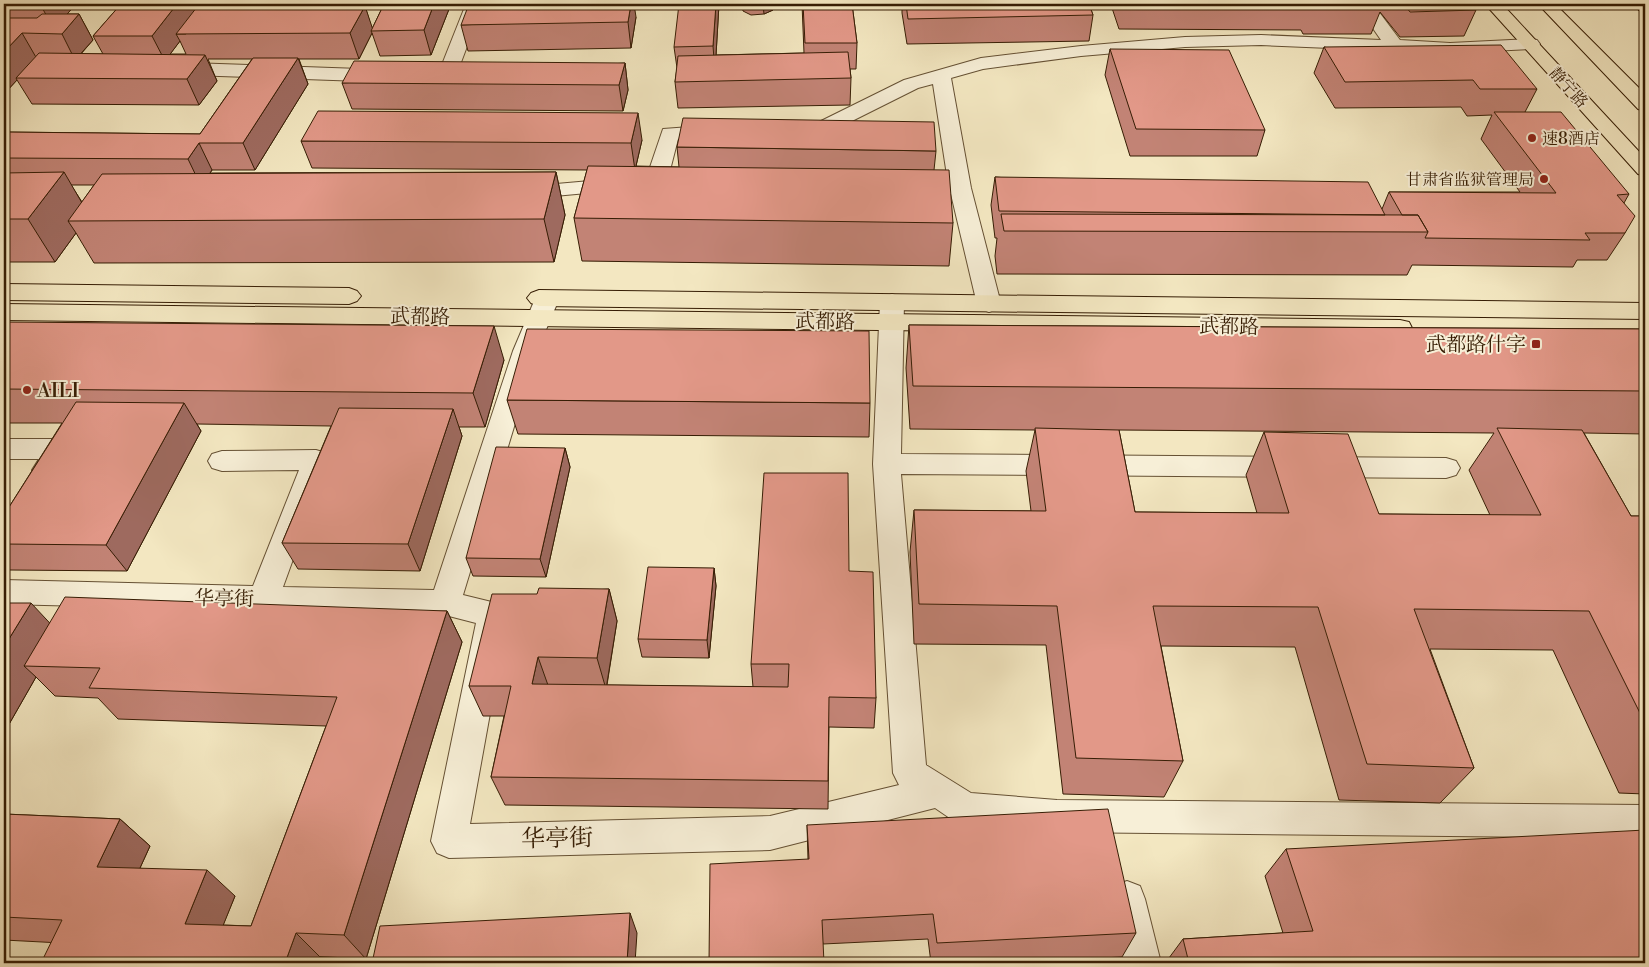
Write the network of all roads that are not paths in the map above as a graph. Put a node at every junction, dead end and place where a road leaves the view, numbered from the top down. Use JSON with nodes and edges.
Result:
{"nodes":[{"id":1,"x":474,"y":4,"type":"edge"},
{"id":2,"x":1364,"y":4,"type":"edge"},
{"id":3,"x":1493,"y":4,"type":"edge"},
{"id":4,"x":1546,"y":4,"type":"edge"},
{"id":5,"x":1530,"y":44,"type":"junction"},
{"id":6,"x":1394,"y":45,"type":"junction"},
{"id":7,"x":190,"y":69,"type":"edge"},
{"id":8,"x":941,"y":76,"type":"junction"},
{"id":9,"x":1645,"y":105,"type":"edge"},
{"id":10,"x":786,"y":129,"type":"edge"},
{"id":11,"x":739,"y":131,"type":"edge"},
{"id":12,"x":1645,"y":170,"type":"edge"},
{"id":13,"x":891,"y":187,"type":"edge"},
{"id":14,"x":960,"y":188,"type":"junction"},
{"id":15,"x":505,"y":195,"type":"edge"},
{"id":16,"x":4,"y":292,"type":"edge"},
{"id":17,"x":989,"y":304,"type":"junction"},
{"id":18,"x":543,"y":308,"type":"junction"},
{"id":19,"x":1645,"y":311,"type":"edge"},
{"id":20,"x":4,"y":312,"type":"edge"},
{"id":21,"x":892,"y":312,"type":"junction"},
{"id":22,"x":1645,"y":331,"type":"edge"},
{"id":23,"x":4,"y":449,"type":"edge"},
{"id":24,"x":222,"y":461,"type":"dead end"},
{"id":25,"x":887,"y":464,"type":"junction"},
{"id":26,"x":1446,"y":468,"type":"dead end"},
{"id":27,"x":34,"y":490,"type":"edge"},
{"id":28,"x":4,"y":592,"type":"edge"},
{"id":29,"x":263,"y":599,"type":"junction"},
{"id":30,"x":445,"y":603,"type":"junction"},
{"id":31,"x":939,"y":792,"type":"junction"},
{"id":32,"x":1645,"y":822,"type":"edge"},
{"id":33,"x":1115,"y":844,"type":"junction"},
{"id":34,"x":1142,"y":963,"type":"edge"}],
"edges":[{"from":1,"to":7,"type":"street"},
{"from":2,"to":6,"type":"street"},
{"from":3,"to":5,"type":"main road","name":"静宁路"},
{"from":4,"to":9,"type":"main road"},
{"from":5,"to":6,"type":"street"},
{"from":5,"to":12,"type":"main road","name":"静宁路"},
{"from":6,"to":8,"type":"street"},
{"from":8,"to":10,"type":"street"},
{"from":8,"to":14,"type":"street"},
{"from":11,"to":15,"type":"street"},
{"from":13,"to":14,"type":"street"},
{"from":14,"to":17,"type":"street"},
{"from":16,"to":18,"type":"main road","name":"武都路"},
{"from":17,"to":19,"type":"main road","name":"武都路"},
{"from":17,"to":21,"type":"main road","name":"武都路"},
{"from":18,"to":20,"type":"main road","name":"武都路"},
{"from":18,"to":21,"type":"main road","name":"武都路"},
{"from":18,"to":30,"type":"street"},
{"from":21,"to":22,"type":"main road","name":"武都路"},
{"from":21,"to":25,"type":"street"},
{"from":23,"to":27,"type":"street"},
{"from":24,"to":29,"type":"street"},
{"from":25,"to":26,"type":"street"},
{"from":25,"to":31,"type":"street"},
{"from":28,"to":29,"type":"street","name":"华亭街"},
{"from":29,"to":30,"type":"street","name":"华亭街"},
{"from":30,"to":31,"type":"street","name":"华亭街"},
{"from":31,"to":33,"type":"street"},
{"from":32,"to":33,"type":"street"},
{"from":33,"to":34,"type":"street"}]}
